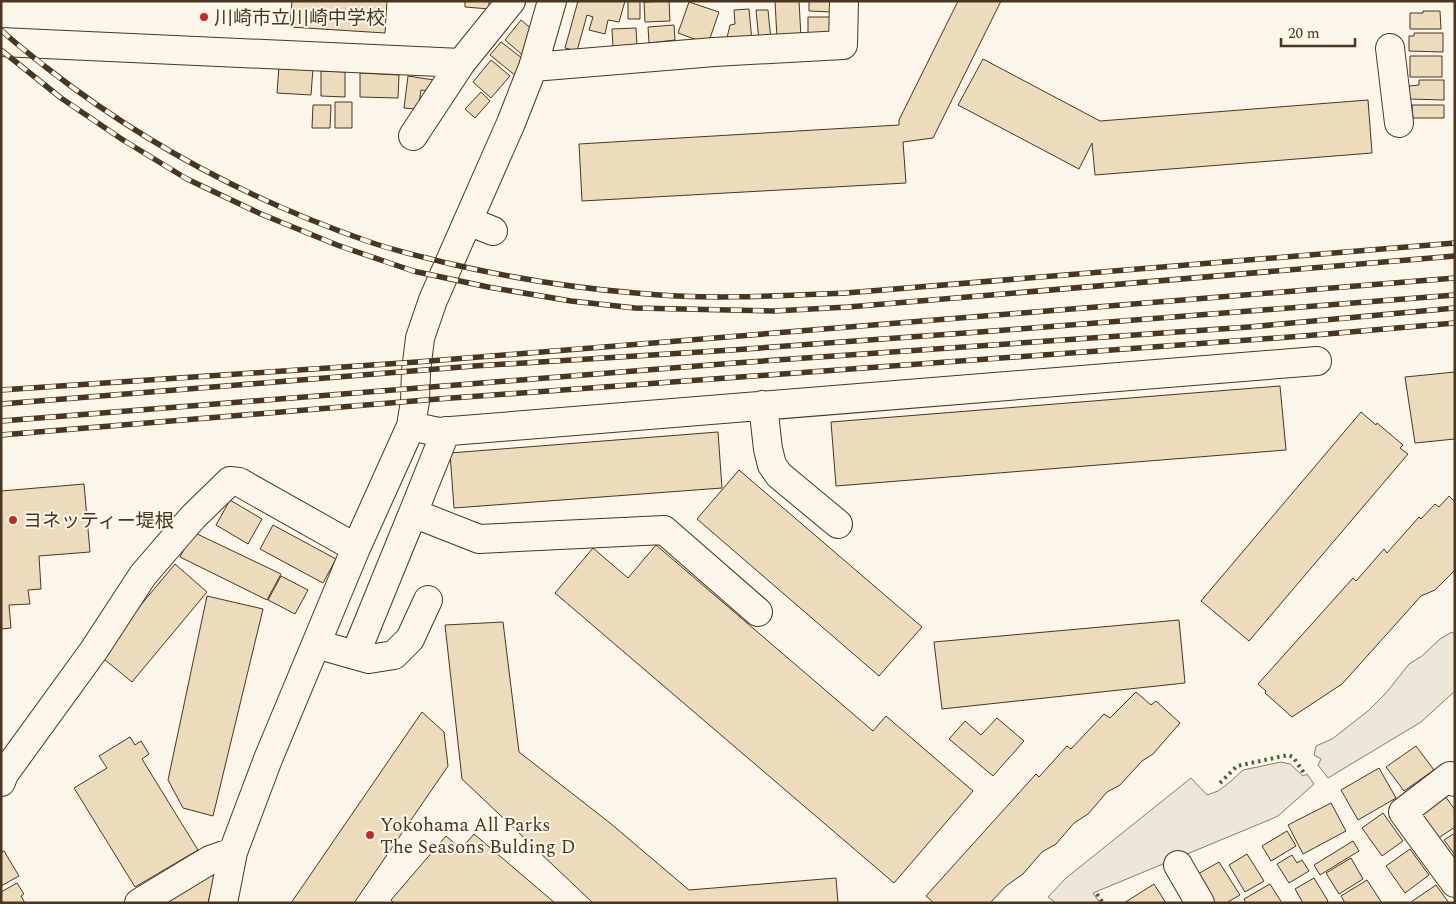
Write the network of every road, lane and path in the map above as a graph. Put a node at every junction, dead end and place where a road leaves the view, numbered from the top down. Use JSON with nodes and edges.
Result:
{"nodes":[{"id":1,"x":511,"y":1,"type":"edge"},
{"id":2,"x":552,"y":1,"type":"edge"},
{"id":3,"x":844,"y":1,"type":"edge"},
{"id":4,"x":1,"y":42,"type":"edge"},
{"id":5,"x":1390,"y":48,"type":"dead end"},
{"id":6,"x":462,"y":63,"type":"junction"},
{"id":7,"x":533,"y":67,"type":"junction"},
{"id":8,"x":1399,"y":123,"type":"dead end"},
{"id":9,"x":413,"y":136,"type":"dead end"},
{"id":10,"x":468,"y":221,"type":"junction"},
{"id":11,"x":493,"y":231,"type":"dead end"},
{"id":12,"x":1317,"y":361,"type":"dead end"},
{"id":13,"x":763,"y":405,"type":"junction"},
{"id":14,"x":411,"y":426,"type":"junction"},
{"id":15,"x":446,"y":431,"type":"junction"},
{"id":16,"x":413,"y":512,"type":"junction"},
{"id":17,"x":838,"y":524,"type":"dead end"},
{"id":18,"x":356,"y":548,"type":"junction"},
{"id":19,"x":428,"y":600,"type":"dead end"},
{"id":20,"x":758,"y":612,"type":"dead end"},
{"id":21,"x":316,"y":644,"type":"junction"},
{"id":22,"x":355,"y":655,"type":"junction"},
{"id":23,"x":2,"y":778,"type":"edge"},
{"id":24,"x":1455,"y":782,"type":"edge"},
{"id":25,"x":232,"y":852,"type":"junction"},
{"id":26,"x":1178,"y":865,"type":"dead end"},
{"id":27,"x":1455,"y":883,"type":"edge"},
{"id":28,"x":139,"y":903,"type":"edge"},
{"id":29,"x":223,"y":903,"type":"edge"},
{"id":30,"x":1200,"y":903,"type":"edge"}],
"edges":[{"from":1,"to":6,"type":"street"},
{"from":2,"to":7,"type":"street"},
{"from":3,"to":7,"type":"street"},
{"from":4,"to":6,"type":"street"},
{"from":5,"to":8,"type":"street"},
{"from":6,"to":9,"type":"street"},
{"from":7,"to":10,"type":"street"},
{"from":10,"to":11,"type":"street"},
{"from":10,"to":14,"type":"street"},
{"from":12,"to":13,"type":"street"},
{"from":13,"to":15,"type":"street"},
{"from":13,"to":17,"type":"street"},
{"from":14,"to":15,"type":"street"},
{"from":14,"to":18,"type":"street"},
{"from":15,"to":16,"type":"street"},
{"from":16,"to":20,"type":"street"},
{"from":16,"to":22,"type":"street"},
{"from":18,"to":21,"type":"street"},
{"from":18,"to":23,"type":"street"},
{"from":19,"to":22,"type":"street"},
{"from":21,"to":22,"type":"street"},
{"from":21,"to":25,"type":"street"},
{"from":24,"to":27,"type":"street"},
{"from":25,"to":28,"type":"street"},
{"from":25,"to":29,"type":"street"},
{"from":26,"to":30,"type":"street"}]}
